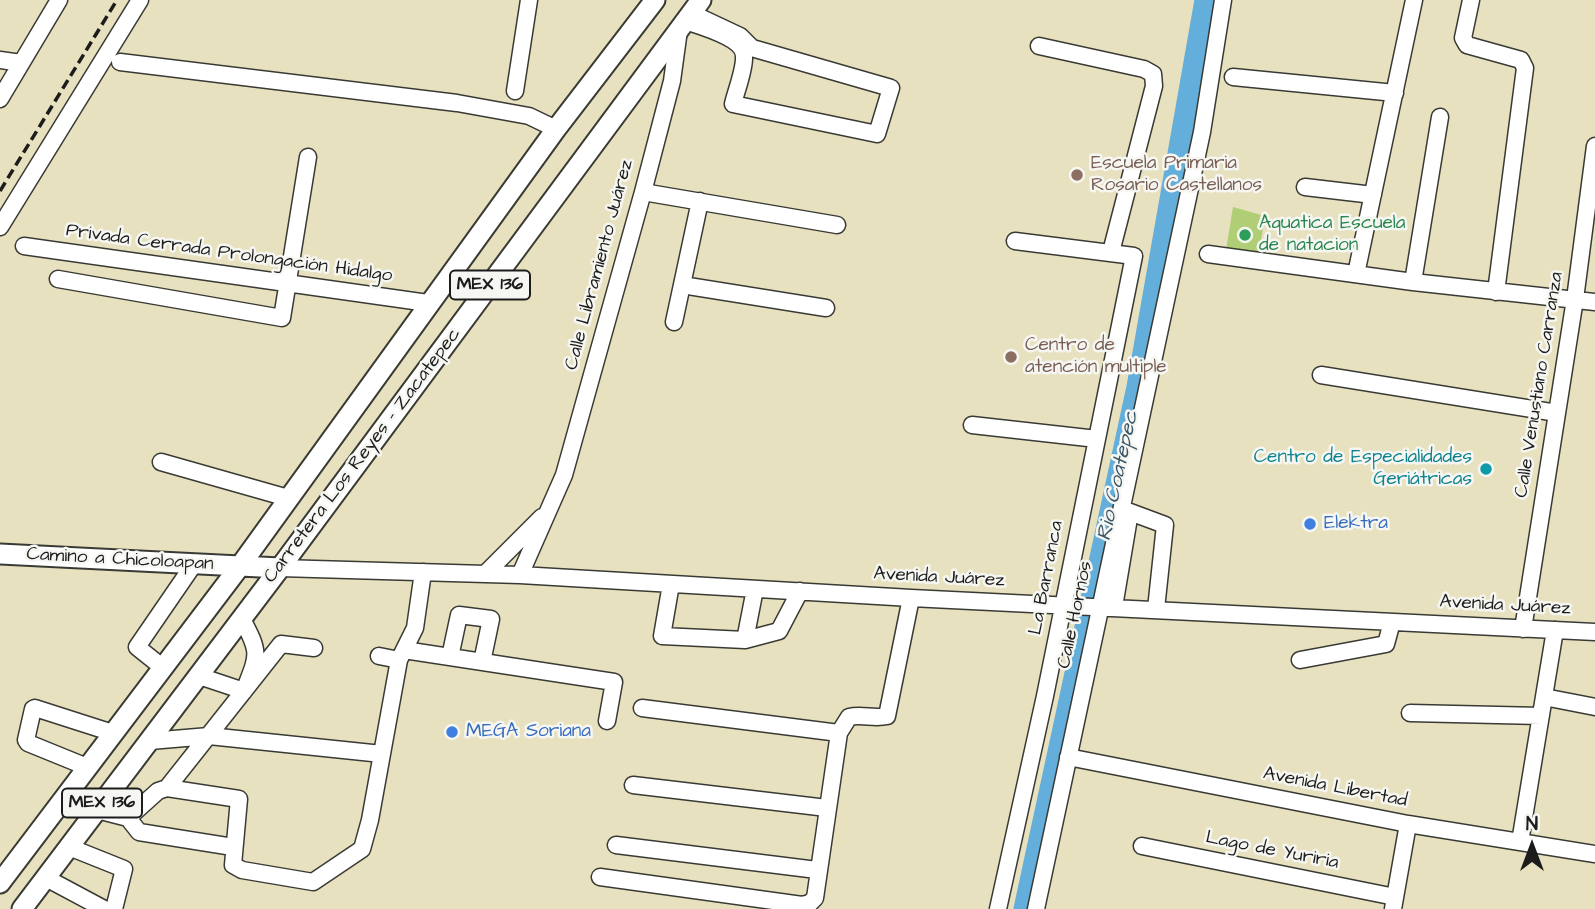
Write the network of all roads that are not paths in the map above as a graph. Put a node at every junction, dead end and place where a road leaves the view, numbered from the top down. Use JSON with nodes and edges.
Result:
{"nodes":[{"id":1,"x":59,"y":0,"type":"edge"},
{"id":2,"x":140,"y":0,"type":"edge"},
{"id":3,"x":529,"y":0,"type":"edge"},
{"id":4,"x":655,"y":0,"type":"edge"},
{"id":5,"x":1223,"y":0,"type":"edge"},
{"id":6,"x":1414,"y":0,"type":"edge"},
{"id":7,"x":1471,"y":0,"type":"edge"},
{"id":8,"x":690,"y":15,"type":"edge"},
{"id":9,"x":1040,"y":46,"type":"dead end"},
{"id":10,"x":0,"y":60,"type":"edge"},
{"id":11,"x":120,"y":62,"type":"dead end"},
{"id":12,"x":22,"y":63,"type":"junction"},
{"id":13,"x":1233,"y":77,"type":"dead end"},
{"id":14,"x":3,"y":90,"type":"edge"},
{"id":15,"x":515,"y":91,"type":"dead end"},
{"id":16,"x":1395,"y":93,"type":"junction"},
{"id":17,"x":1440,"y":117,"type":"dead end"},
{"id":18,"x":556,"y":129,"type":"junction"},
{"id":19,"x":1595,"y":146,"type":"edge"},
{"id":20,"x":308,"y":158,"type":"dead end"},
{"id":21,"x":1305,"y":187,"type":"dead end"},
{"id":22,"x":643,"y":192,"type":"junction"},
{"id":23,"x":1373,"y":195,"type":"junction"},
{"id":24,"x":700,"y":201,"type":"junction"},
{"id":25,"x":837,"y":225,"type":"dead end"},
{"id":26,"x":0,"y":227,"type":"edge"},
{"id":27,"x":1014,"y":242,"type":"dead end"},
{"id":28,"x":24,"y":246,"type":"dead end"},
{"id":29,"x":1111,"y":253,"type":"junction"},
{"id":30,"x":1208,"y":254,"type":"dead end"},
{"id":31,"x":1356,"y":274,"type":"junction"},
{"id":32,"x":58,"y":279,"type":"dead end"},
{"id":33,"x":1413,"y":282,"type":"junction"},
{"id":34,"x":289,"y":284,"type":"junction"},
{"id":35,"x":682,"y":285,"type":"junction"},
{"id":36,"x":1496,"y":292,"type":"junction"},
{"id":37,"x":1575,"y":299,"type":"junction"},
{"id":38,"x":1595,"y":302,"type":"edge"},
{"id":39,"x":428,"y":303,"type":"junction"},
{"id":40,"x":826,"y":308,"type":"dead end"},
{"id":41,"x":674,"y":322,"type":"dead end"},
{"id":42,"x":1321,"y":375,"type":"dead end"},
{"id":43,"x":1557,"y":413,"type":"junction"},
{"id":44,"x":972,"y":425,"type":"dead end"},
{"id":45,"x":1097,"y":439,"type":"junction"},
{"id":46,"x":161,"y":462,"type":"dead end"},
{"id":47,"x":288,"y":498,"type":"junction"},
{"id":48,"x":549,"y":510,"type":"junction"},
{"id":49,"x":0,"y":554,"type":"edge"},
{"id":50,"x":194,"y":564,"type":"junction"},
{"id":51,"x":240,"y":566,"type":"junction"},
{"id":52,"x":280,"y":568,"type":"junction"},
{"id":53,"x":424,"y":572,"type":"junction"},
{"id":54,"x":485,"y":574,"type":"junction"},
{"id":55,"x":520,"y":575,"type":"junction"},
{"id":56,"x":671,"y":584,"type":"junction"},
{"id":57,"x":755,"y":589,"type":"junction"},
{"id":58,"x":800,"y":591,"type":"junction"},
{"id":59,"x":911,"y":598,"type":"junction"},
{"id":60,"x":1070,"y":604,"type":"junction"},
{"id":61,"x":1103,"y":606,"type":"junction"},
{"id":62,"x":1156,"y":609,"type":"junction"},
{"id":63,"x":242,"y":619,"type":"junction"},
{"id":64,"x":1392,"y":622,"type":"junction"},
{"id":65,"x":1523,"y":629,"type":"junction"},
{"id":66,"x":1555,"y":630,"type":"junction"},
{"id":67,"x":1595,"y":632,"type":"edge"},
{"id":68,"x":745,"y":640,"type":"junction"},
{"id":69,"x":314,"y":648,"type":"dead end"},
{"id":70,"x":402,"y":655,"type":"junction"},
{"id":71,"x":379,"y":656,"type":"dead end"},
{"id":72,"x":450,"y":657,"type":"junction"},
{"id":73,"x":1300,"y":660,"type":"dead end"},
{"id":74,"x":482,"y":662,"type":"junction"},
{"id":75,"x":162,"y":667,"type":"junction"},
{"id":76,"x":199,"y":676,"type":"junction"},
{"id":77,"x":244,"y":691,"type":"junction"},
{"id":78,"x":1544,"y":697,"type":"junction"},
{"id":79,"x":1595,"y":707,"type":"edge"},
{"id":80,"x":642,"y":708,"type":"dead end"},
{"id":81,"x":1410,"y":713,"type":"dead end"},
{"id":82,"x":1541,"y":716,"type":"junction"},
{"id":83,"x":607,"y":721,"type":"dead end"},
{"id":84,"x":113,"y":733,"type":"junction"},
{"id":85,"x":839,"y":733,"type":"junction"},
{"id":86,"x":209,"y":736,"type":"junction"},
{"id":87,"x":150,"y":741,"type":"junction"},
{"id":88,"x":382,"y":754,"type":"junction"},
{"id":89,"x":1068,"y":757,"type":"junction"},
{"id":90,"x":87,"y":767,"type":"junction"},
{"id":91,"x":633,"y":785,"type":"dead end"},
{"id":92,"x":167,"y":788,"type":"junction"},
{"id":93,"x":827,"y":808,"type":"junction"},
{"id":94,"x":97,"y":810,"type":"junction"},
{"id":95,"x":128,"y":818,"type":"junction"},
{"id":96,"x":1408,"y":824,"type":"junction"},
{"id":97,"x":1520,"y":842,"type":"junction"},
{"id":98,"x":616,"y":845,"type":"dead end"},
{"id":99,"x":1142,"y":846,"type":"dead end"},
{"id":100,"x":69,"y":847,"type":"junction"},
{"id":101,"x":233,"y":847,"type":"junction"},
{"id":102,"x":1595,"y":854,"type":"edge"},
{"id":103,"x":817,"y":870,"type":"junction"},
{"id":104,"x":600,"y":877,"type":"dead end"},
{"id":105,"x":46,"y":878,"type":"junction"},
{"id":106,"x":0,"y":883,"type":"edge"},
{"id":107,"x":1394,"y":903,"type":"edge"},
{"id":108,"x":22,"y":909,"type":"edge"},
{"id":109,"x":104,"y":909,"type":"edge"},
{"id":110,"x":114,"y":909,"type":"edge"},
{"id":111,"x":998,"y":909,"type":"edge"},
{"id":112,"x":1035,"y":909,"type":"edge"}],
"edges":[{"from":1,"to":12,"type":"street"},
{"from":2,"to":26,"type":"street"},
{"from":3,"to":15,"type":"street"},
{"from":4,"to":18,"type":"main road","name":"Carretera Los Reyes - Zacatepec","number":"MEX 136"},
{"from":5,"to":61,"type":"street","name":"Calle Hornos"},
{"from":6,"to":16,"type":"street"},
{"from":7,"to":36,"type":"street"},
{"from":8,"to":8,"type":"street"},
{"from":8,"to":22,"type":"street","name":"Calle Libramiento Juárez"},
{"from":8,"to":52,"type":"main road","name":"Carretera Los Reyes - Zacatepec","number":"MEX 136"},
{"from":9,"to":29,"type":"street"},
{"from":10,"to":12,"type":"street"},
{"from":11,"to":18,"type":"street"},
{"from":12,"to":14,"type":"street"},
{"from":13,"to":16,"type":"street"},
{"from":16,"to":23,"type":"street"},
{"from":17,"to":33,"type":"street"},
{"from":18,"to":39,"type":"main road","name":"Carretera Los Reyes - Zacatepec","number":"MEX 136"},
{"from":19,"to":37,"type":"street","name":"Calle Venustiano Carranza"},
{"from":20,"to":34,"type":"street"},
{"from":21,"to":23,"type":"street"},
{"from":22,"to":24,"type":"street"},
{"from":22,"to":48,"type":"street","name":"Calle Libramiento Juárez"},
{"from":23,"to":31,"type":"street"},
{"from":24,"to":25,"type":"street"},
{"from":24,"to":35,"type":"street"},
{"from":27,"to":29,"type":"street"},
{"from":28,"to":34,"type":"street","name":"Privada Cerrada Prolongación Hidalgo"},
{"from":29,"to":45,"type":"street","name":"La Barranca"},
{"from":30,"to":31,"type":"street"},
{"from":31,"to":33,"type":"street"},
{"from":32,"to":34,"type":"street"},
{"from":33,"to":36,"type":"street"},
{"from":34,"to":39,"type":"street","name":"Privada Cerrada Prolongación Hidalgo"},
{"from":35,"to":40,"type":"street"},
{"from":35,"to":41,"type":"street"},
{"from":36,"to":37,"type":"street"},
{"from":37,"to":38,"type":"street"},
{"from":37,"to":43,"type":"street","name":"Calle Venustiano Carranza"},
{"from":39,"to":47,"type":"main road","name":"Carretera Los Reyes - Zacatepec","number":"MEX 136"},
{"from":42,"to":43,"type":"street"},
{"from":43,"to":65,"type":"street","name":"Calle Venustiano Carranza"},
{"from":44,"to":45,"type":"street"},
{"from":45,"to":60,"type":"street","name":"La Barranca"},
{"from":46,"to":47,"type":"street"},
{"from":47,"to":51,"type":"main road","name":"Carretera Los Reyes - Zacatepec","number":"MEX 136"},
{"from":48,"to":54,"type":"street","name":"Calle Libramiento Juárez"},
{"from":48,"to":55,"type":"street","name":"Calle Libramiento Juárez"},
{"from":49,"to":50,"type":"main road","name":"Camino a Chicoloapan"},
{"from":50,"to":51,"type":"main road","name":"Camino a Chicoloapan"},
{"from":50,"to":75,"type":"street"},
{"from":51,"to":52,"type":"main road","name":"Camino a Chicoloapan"},
{"from":51,"to":75,"type":"main road","name":"Carretera Los Reyes - Zacatepec","number":"MEX 136"},
{"from":52,"to":53,"type":"street","name":"Avenida Juárez"},
{"from":52,"to":63,"type":"main road","name":"Carretera Los Reyes - Zacatepec","number":"MEX 136"},
{"from":53,"to":54,"type":"street","name":"Avenida Juárez"},
{"from":53,"to":70,"type":"street"},
{"from":54,"to":55,"type":"street","name":"Avenida Juárez"},
{"from":55,"to":56,"type":"street","name":"Avenida Juárez"},
{"from":56,"to":57,"type":"street","name":"Avenida Juárez"},
{"from":56,"to":68,"type":"street"},
{"from":57,"to":58,"type":"street","name":"Avenida Juárez"},
{"from":57,"to":68,"type":"street"},
{"from":58,"to":59,"type":"street","name":"Avenida Juárez"},
{"from":58,"to":68,"type":"street"},
{"from":59,"to":60,"type":"street","name":"Avenida Juárez"},
{"from":59,"to":85,"type":"street"},
{"from":60,"to":61,"type":"street","name":"Avenida Juárez"},
{"from":60,"to":111,"type":"street","name":"La Barranca"},
{"from":61,"to":62,"type":"street","name":"Avenida Juárez"},
{"from":61,"to":62,"type":"street"},
{"from":61,"to":89,"type":"street","name":"Calle Hornos"},
{"from":62,"to":64,"type":"street","name":"Avenida Juárez"},
{"from":63,"to":76,"type":"main road","name":"Carretera Los Reyes - Zacatepec","number":"MEX 136"},
{"from":63,"to":77,"type":"street"},
{"from":64,"to":65,"type":"street","name":"Avenida Juárez"},
{"from":64,"to":73,"type":"street"},
{"from":65,"to":66,"type":"street","name":"Avenida Juárez"},
{"from":66,"to":67,"type":"street","name":"Avenida Juárez"},
{"from":66,"to":78,"type":"street"},
{"from":69,"to":77,"type":"street"},
{"from":70,"to":71,"type":"street"},
{"from":70,"to":72,"type":"street"},
{"from":70,"to":88,"type":"street"},
{"from":72,"to":74,"type":"street"},
{"from":72,"to":74,"type":"street"},
{"from":74,"to":83,"type":"street"},
{"from":75,"to":84,"type":"main road","name":"Carretera Los Reyes - Zacatepec","number":"MEX 136"},
{"from":76,"to":77,"type":"street"},
{"from":76,"to":87,"type":"main road","name":"Carretera Los Reyes - Zacatepec","number":"MEX 136"},
{"from":77,"to":86,"type":"street"},
{"from":78,"to":79,"type":"street"},
{"from":78,"to":82,"type":"street"},
{"from":80,"to":85,"type":"street"},
{"from":81,"to":82,"type":"street"},
{"from":82,"to":97,"type":"street"},
{"from":84,"to":90,"type":"main road","name":"Carretera Los Reyes - Zacatepec","number":"MEX 136"},
{"from":84,"to":90,"type":"street"},
{"from":85,"to":93,"type":"street"},
{"from":86,"to":87,"type":"street"},
{"from":86,"to":88,"type":"street"},
{"from":86,"to":92,"type":"street"},
{"from":87,"to":94,"type":"main road","name":"Carretera Los Reyes - Zacatepec","number":"MEX 136"},
{"from":88,"to":101,"type":"street"},
{"from":89,"to":96,"type":"street","name":"Avenida Libertad"},
{"from":89,"to":112,"type":"street","name":"Calle Hornos"},
{"from":90,"to":106,"type":"main road","name":"Carretera Los Reyes - Zacatepec","number":"MEX 136"},
{"from":91,"to":93,"type":"street"},
{"from":92,"to":95,"type":"street"},
{"from":92,"to":101,"type":"street"},
{"from":93,"to":103,"type":"street"},
{"from":94,"to":95,"type":"street"},
{"from":94,"to":100,"type":"main road","name":"Carretera Los Reyes - Zacatepec","number":"MEX 136"},
{"from":95,"to":101,"type":"street"},
{"from":96,"to":97,"type":"street","name":"Avenida Libertad"},
{"from":96,"to":107,"type":"street"},
{"from":97,"to":102,"type":"street","name":"Avenida Libertad"},
{"from":98,"to":103,"type":"street"},
{"from":99,"to":107,"type":"street","name":"Lago de Yuriria"},
{"from":100,"to":105,"type":"main road","name":"Carretera Los Reyes - Zacatepec","number":"MEX 136"},
{"from":100,"to":110,"type":"street"},
{"from":103,"to":104,"type":"street"},
{"from":105,"to":108,"type":"main road","name":"Carretera Los Reyes - Zacatepec","number":"MEX 136"},
{"from":105,"to":109,"type":"street"}]}
